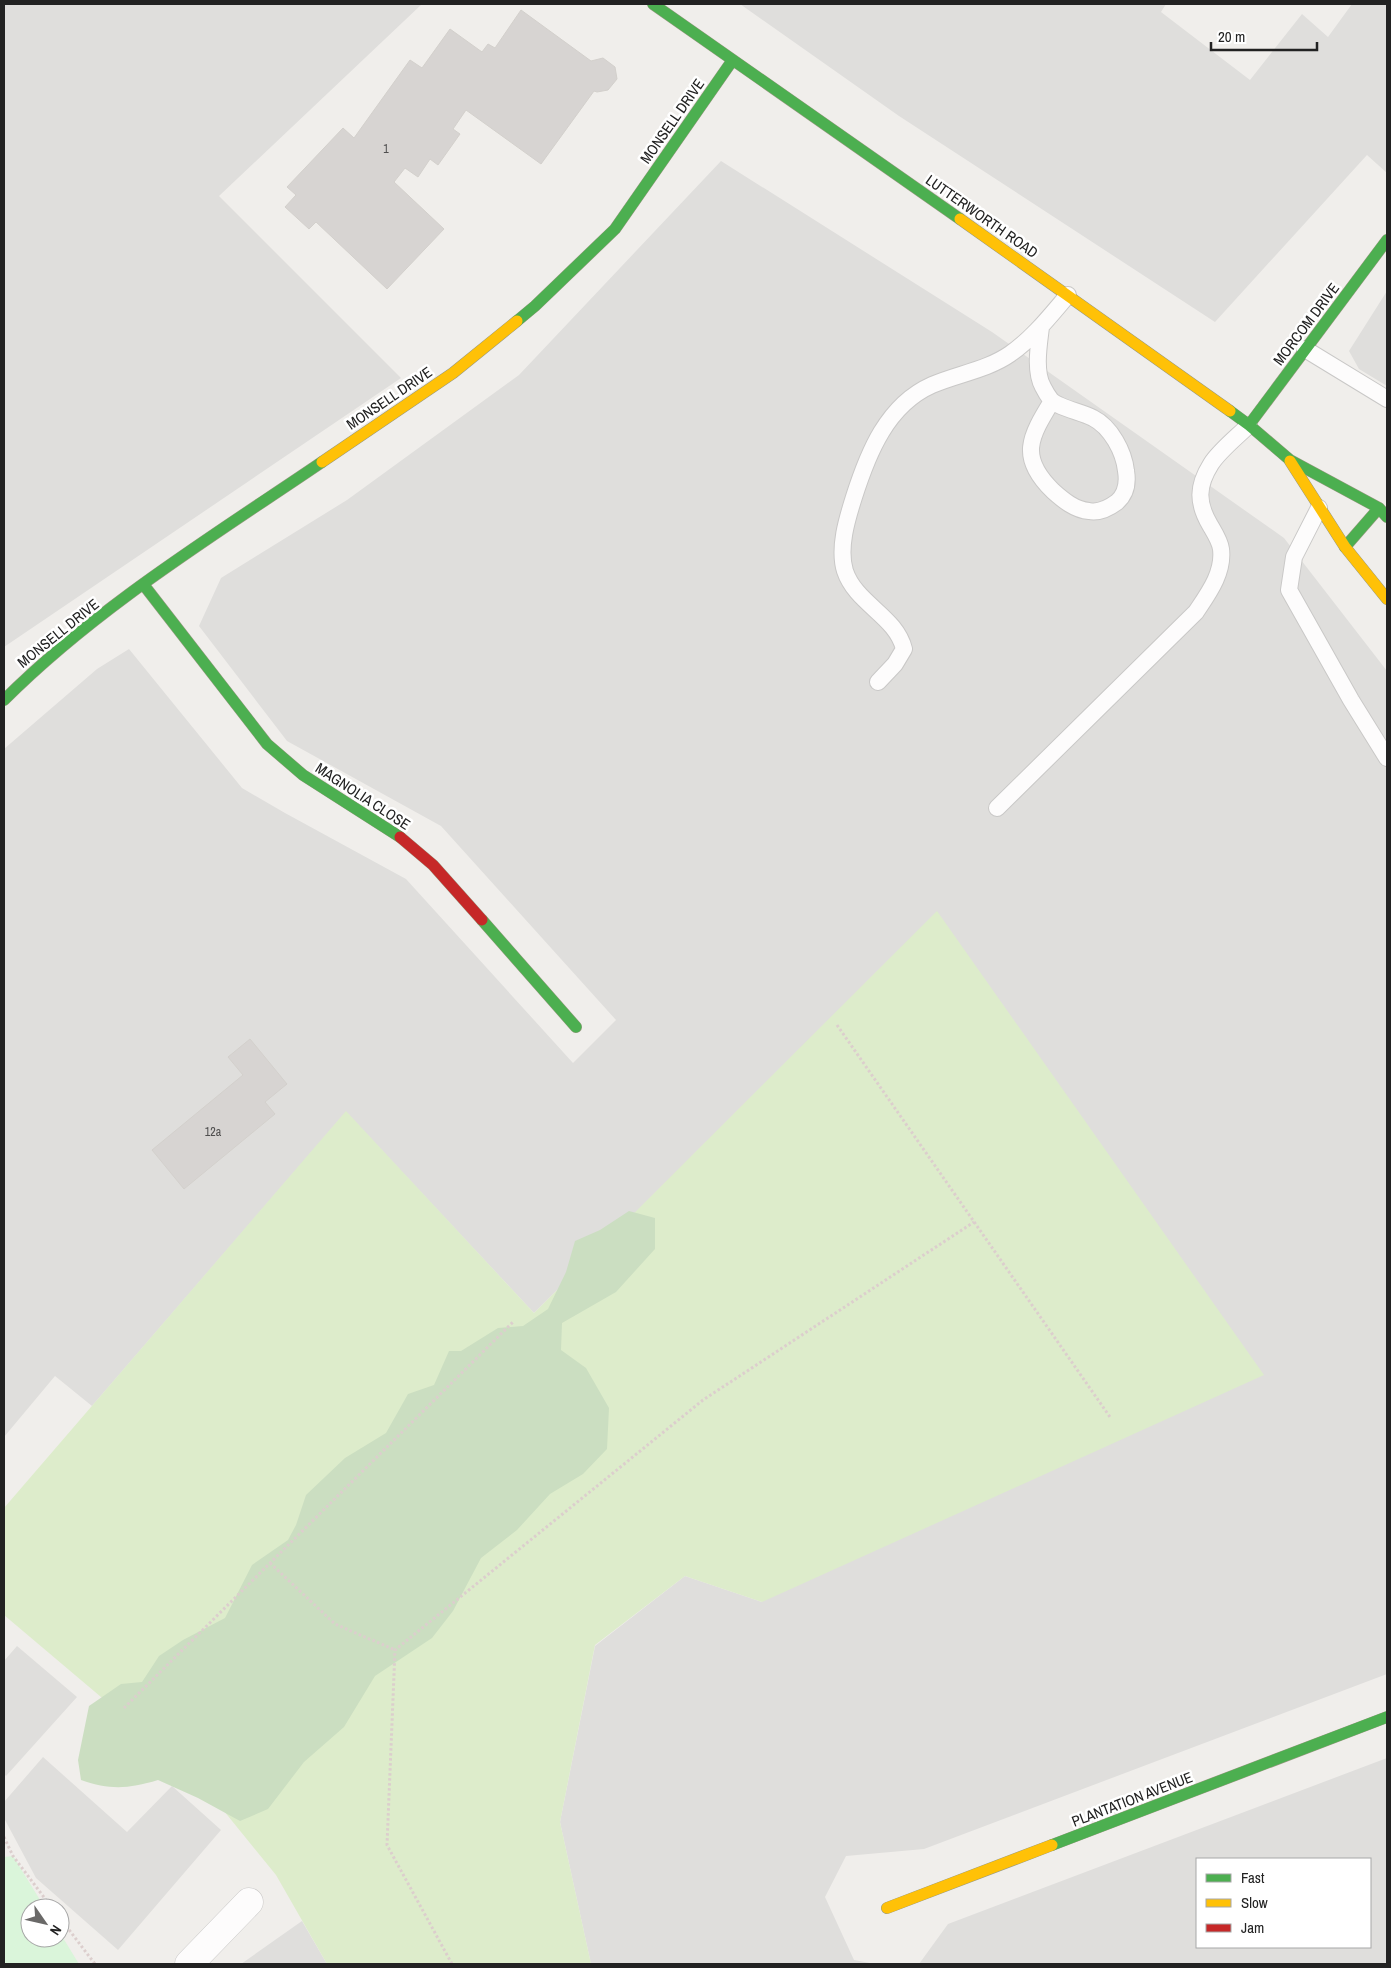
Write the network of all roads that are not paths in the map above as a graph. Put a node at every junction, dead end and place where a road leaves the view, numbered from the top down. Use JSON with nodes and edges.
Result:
{"nodes":[{"id":1,"x":652,"y":4,"type":"edge"},
{"id":2,"x":732,"y":61,"type":"junction"},
{"id":3,"x":1387,"y":240,"type":"edge"},
{"id":4,"x":1068,"y":294,"type":"junction"},
{"id":5,"x":1041,"y":327,"type":"junction"},
{"id":6,"x":1305,"y":349,"type":"junction"},
{"id":7,"x":1387,"y":399,"type":"edge"},
{"id":8,"x":1052,"y":401,"type":"junction"},
{"id":9,"x":1249,"y":425,"type":"junction"},
{"id":10,"x":1290,"y":460,"type":"junction"},
{"id":11,"x":1319,"y":508,"type":"junction"},
{"id":12,"x":1379,"y":508,"type":"junction"},
{"id":13,"x":1387,"y":517,"type":"edge"},
{"id":14,"x":1345,"y":547,"type":"junction"},
{"id":15,"x":143,"y":584,"type":"junction"},
{"id":16,"x":1387,"y":600,"type":"edge"},
{"id":17,"x":878,"y":682,"type":"dead end"},
{"id":18,"x":4,"y":700,"type":"edge"},
{"id":19,"x":1387,"y":758,"type":"edge"},
{"id":20,"x":997,"y":808,"type":"dead end"},
{"id":21,"x":576,"y":1027,"type":"dead end"},
{"id":22,"x":1387,"y":1717,"type":"edge"},
{"id":23,"x":249,"y":1902,"type":"dead end"},
{"id":24,"x":887,"y":1908,"type":"dead end"},
{"id":25,"x":189,"y":1964,"type":"edge"}],
"edges":[{"from":1,"to":2,"type":"street","name":"LUTTERWORTH ROAD"},
{"from":2,"to":4,"type":"street","name":"LUTTERWORTH ROAD"},
{"from":2,"to":15,"type":"street","name":"MONSELL DRIVE"},
{"from":3,"to":6,"type":"street","name":"MORCOM DRIVE"},
{"from":4,"to":5,"type":"lane"},
{"from":4,"to":9,"type":"street","name":"LUTTERWORTH ROAD"},
{"from":5,"to":8,"type":"lane"},
{"from":5,"to":17,"type":"lane"},
{"from":6,"to":7,"type":"lane"},
{"from":6,"to":9,"type":"street","name":"MORCOM DRIVE"},
{"from":8,"to":8,"type":"lane"},
{"from":9,"to":10,"type":"street","name":"LUTTERWORTH ROAD"},
{"from":9,"to":20,"type":"lane"},
{"from":10,"to":11,"type":"street","name":"LUTTERWORTH ROAD"},
{"from":10,"to":12,"type":"street","name":"LUTTERWORTH ROAD"},
{"from":11,"to":14,"type":"street","name":"LUTTERWORTH ROAD"},
{"from":11,"to":19,"type":"lane"},
{"from":12,"to":13,"type":"street","name":"LUTTERWORTH ROAD"},
{"from":12,"to":14,"type":"street"},
{"from":14,"to":16,"type":"street","name":"LUTTERWORTH ROAD"},
{"from":15,"to":18,"type":"street","name":"MONSELL DRIVE"},
{"from":15,"to":21,"type":"street","name":"MAGNOLIA CLOSE"},
{"from":22,"to":24,"type":"street","name":"PLANTATION AVENUE"},
{"from":23,"to":25,"type":"street"}]}
